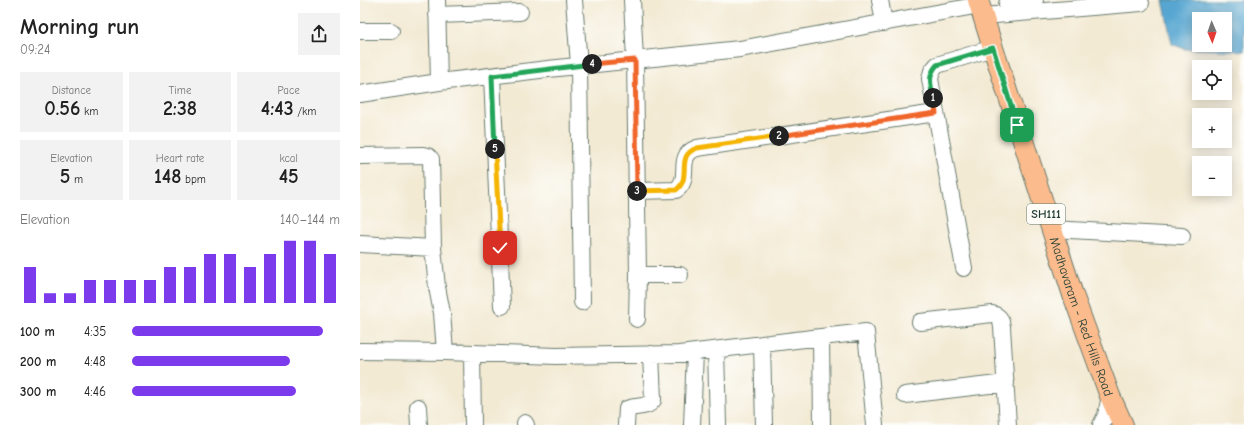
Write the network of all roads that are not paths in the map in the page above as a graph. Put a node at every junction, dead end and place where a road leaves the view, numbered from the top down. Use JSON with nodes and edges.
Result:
{"nodes":[{"id":1,"x":574,"y":0,"type":"edge"},
{"id":2,"x":632,"y":0,"type":"edge"},
{"id":3,"x":880,"y":0,"type":"edge"},
{"id":4,"x":1035,"y":0,"type":"edge"},
{"id":5,"x":1141,"y":3,"type":"dead end"},
{"id":6,"x":437,"y":7,"type":"edge"},
{"id":7,"x":984,"y":9,"type":"edge"},
{"id":8,"x":520,"y":12,"type":"dead end"},
{"id":9,"x":884,"y":23,"type":"junction"},
{"id":10,"x":360,"y":31,"type":"edge"},
{"id":11,"x":391,"y":31,"type":"dead end"},
{"id":12,"x":993,"y":48,"type":"junction"},
{"id":13,"x":635,"y":60,"type":"junction"},
{"id":14,"x":579,"y":65,"type":"junction"},
{"id":15,"x":492,"y":76,"type":"junction"},
{"id":16,"x":439,"y":82,"type":"junction"},
{"id":17,"x":360,"y":94,"type":"edge"},
{"id":18,"x":936,"y":113,"type":"junction"},
{"id":19,"x":360,"y":156,"type":"edge"},
{"id":20,"x":637,"y":191,"type":"junction"},
{"id":21,"x":1052,"y":229,"type":"junction"},
{"id":22,"x":1182,"y":236,"type":"dead end"},
{"id":23,"x":360,"y":244,"type":"edge"},
{"id":24,"x":433,"y":248,"type":"junction"},
{"id":25,"x":964,"y":268,"type":"dead end"},
{"id":26,"x":638,"y":275,"type":"junction"},
{"id":27,"x":680,"y":276,"type":"dead end"},
{"id":28,"x":582,"y":302,"type":"dead end"},
{"id":29,"x":502,"y":306,"type":"dead end"},
{"id":30,"x":637,"y":319,"type":"dead end"},
{"id":31,"x":920,"y":322,"type":"dead end"},
{"id":32,"x":821,"y":337,"type":"junction"},
{"id":33,"x":762,"y":344,"type":"junction"},
{"id":34,"x":716,"y":350,"type":"junction"},
{"id":35,"x":360,"y":351,"type":"edge"},
{"id":36,"x":445,"y":352,"type":"junction"},
{"id":37,"x":695,"y":352,"type":"junction"},
{"id":38,"x":472,"y":353,"type":"junction"},
{"id":39,"x":652,"y":354,"type":"junction"},
{"id":40,"x":1006,"y":384,"type":"junction"},
{"id":41,"x":906,"y":395,"type":"dead end"},
{"id":42,"x":1110,"y":396,"type":"junction"},
{"id":43,"x":418,"y":408,"type":"dead end"},
{"id":44,"x":419,"y":425,"type":"edge"},
{"id":45,"x":473,"y":425,"type":"edge"},
{"id":46,"x":626,"y":425,"type":"edge"},
{"id":47,"x":692,"y":425,"type":"edge"},
{"id":48,"x":718,"y":425,"type":"edge"},
{"id":49,"x":764,"y":425,"type":"edge"},
{"id":50,"x":822,"y":425,"type":"edge"},
{"id":51,"x":875,"y":425,"type":"edge"},
{"id":52,"x":1008,"y":425,"type":"edge"},
{"id":53,"x":1101,"y":425,"type":"edge"},
{"id":54,"x":1123,"y":425,"type":"edge"}],
"edges":[{"from":1,"to":14,"type":"street"},
{"from":2,"to":13,"type":"street"},
{"from":3,"to":9,"type":"street"},
{"from":4,"to":7,"type":"street"},
{"from":5,"to":7,"type":"street"},
{"from":6,"to":8,"type":"street"},
{"from":6,"to":16,"type":"street"},
{"from":7,"to":9,"type":"street"},
{"from":7,"to":12,"type":"main road","name":"Madhavaram - Red Hills Road","number":"SH111"},
{"from":9,"to":13,"type":"street"},
{"from":10,"to":11,"type":"street"},
{"from":12,"to":18,"type":"street"},
{"from":12,"to":21,"type":"main road","name":"Madhavaram - Red Hills Road","number":"SH111"},
{"from":13,"to":14,"type":"street"},
{"from":13,"to":20,"type":"street"},
{"from":14,"to":15,"type":"street"},
{"from":14,"to":28,"type":"street"},
{"from":15,"to":16,"type":"street"},
{"from":15,"to":29,"type":"street"},
{"from":16,"to":17,"type":"street"},
{"from":18,"to":20,"type":"street"},
{"from":18,"to":25,"type":"street"},
{"from":19,"to":24,"type":"street"},
{"from":20,"to":26,"type":"street"},
{"from":21,"to":22,"type":"street"},
{"from":21,"to":42,"type":"main road","name":"Madhavaram - Red Hills Road","number":"SH111"},
{"from":23,"to":24,"type":"street"},
{"from":24,"to":36,"type":"street"},
{"from":26,"to":27,"type":"street"},
{"from":26,"to":30,"type":"street"},
{"from":31,"to":40,"type":"street"},
{"from":32,"to":33,"type":"street"},
{"from":32,"to":50,"type":"street"},
{"from":32,"to":51,"type":"street"},
{"from":33,"to":34,"type":"street"},
{"from":33,"to":49,"type":"street"},
{"from":34,"to":37,"type":"street"},
{"from":34,"to":48,"type":"street"},
{"from":35,"to":36,"type":"street"},
{"from":36,"to":38,"type":"street"},
{"from":37,"to":39,"type":"street"},
{"from":37,"to":47,"type":"street"},
{"from":38,"to":39,"type":"street"},
{"from":38,"to":45,"type":"street"},
{"from":39,"to":46,"type":"street"},
{"from":40,"to":41,"type":"street"},
{"from":40,"to":52,"type":"street"},
{"from":42,"to":53,"type":"street"},
{"from":42,"to":54,"type":"main road","name":"Madhavaram - Red Hills Road","number":"SH111"},
{"from":43,"to":44,"type":"street"}]}
